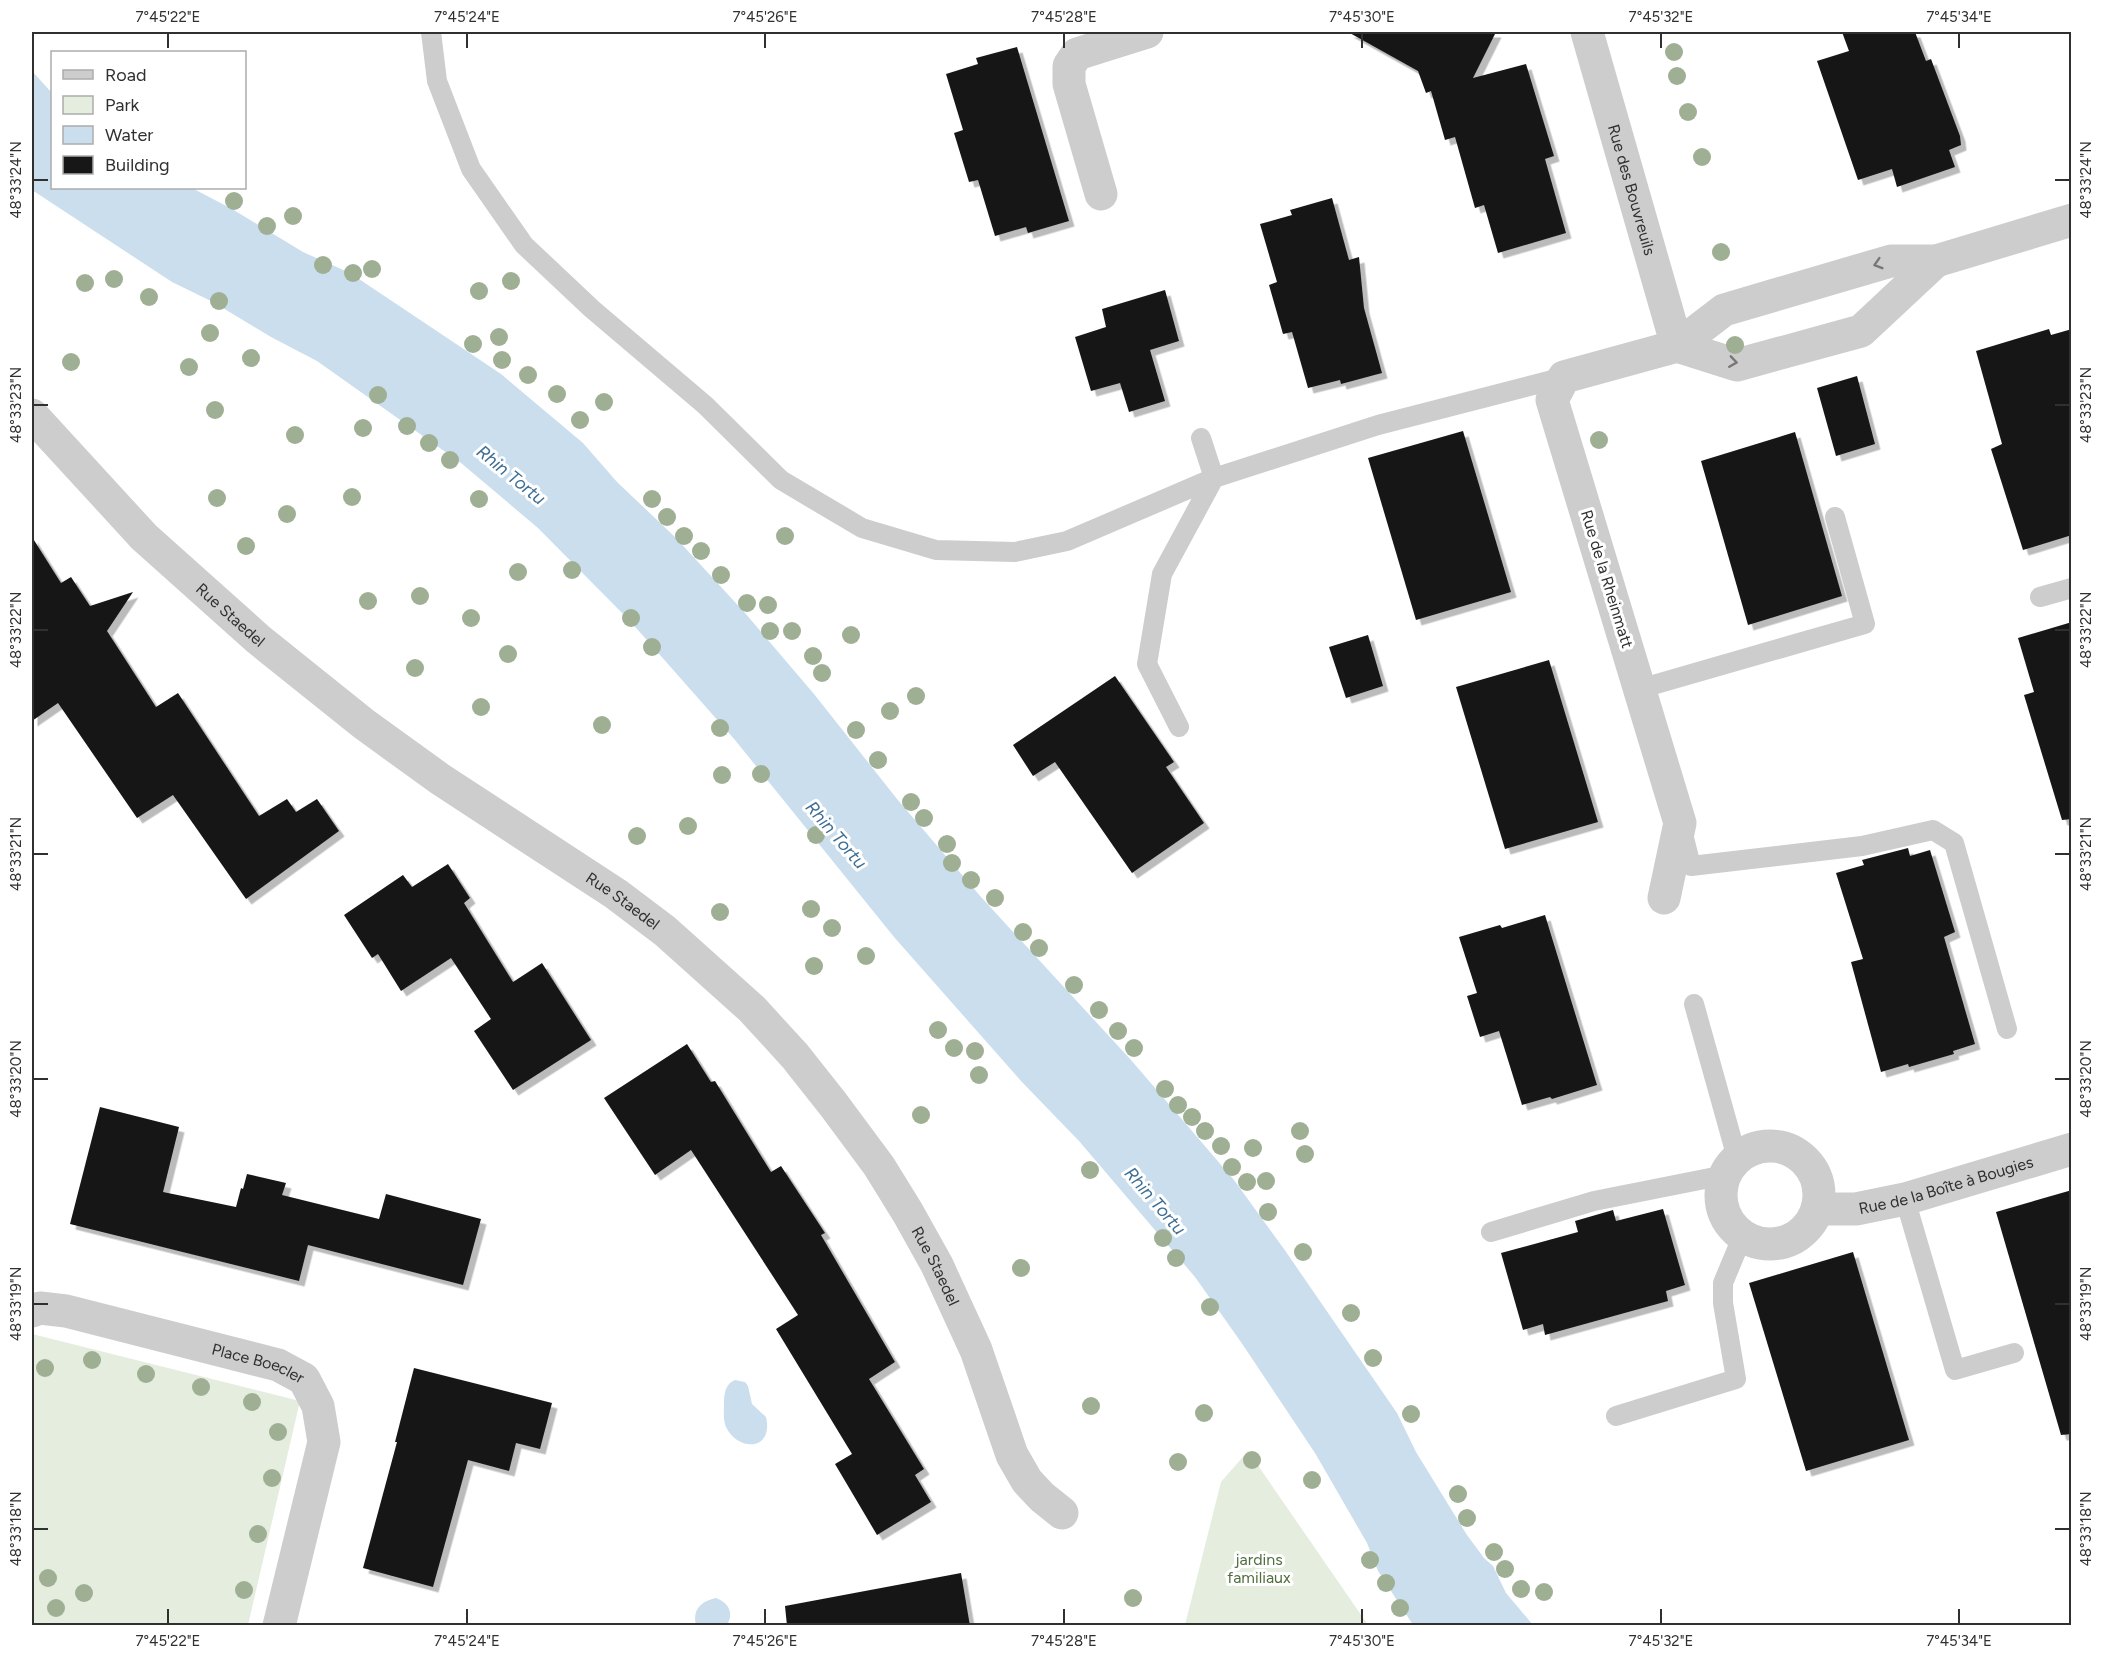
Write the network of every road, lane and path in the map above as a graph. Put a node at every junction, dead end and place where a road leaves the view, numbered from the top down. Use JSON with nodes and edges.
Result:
{"nodes":[{"id":1,"x":431,"y":32,"type":"edge"},
{"id":2,"x":1147,"y":32,"type":"edge"},
{"id":3,"x":1587,"y":32,"type":"edge"},
{"id":4,"x":1101,"y":194,"type":"dead end"},
{"id":5,"x":2069,"y":227,"type":"edge"},
{"id":6,"x":1936,"y":261,"type":"junction"},
{"id":7,"x":1677,"y":346,"type":"junction"},
{"id":8,"x":1564,"y":377,"type":"junction"},
{"id":9,"x":32,"y":416,"type":"edge"},
{"id":10,"x":1202,"y":438,"type":"dead end"},
{"id":11,"x":1214,"y":478,"type":"junction"},
{"id":12,"x":1834,"y":517,"type":"dead end"},
{"id":13,"x":2072,"y":588,"type":"edge"},
{"id":14,"x":2040,"y":597,"type":"dead end"},
{"id":15,"x":1640,"y":689,"type":"junction"},
{"id":16,"x":1179,"y":727,"type":"dead end"},
{"id":17,"x":1680,"y":823,"type":"junction"},
{"id":18,"x":1664,"y":898,"type":"dead end"},
{"id":19,"x":1694,"y":1004,"type":"dead end"},
{"id":20,"x":2007,"y":1029,"type":"dead end"},
{"id":21,"x":2072,"y":1149,"type":"edge"},
{"id":22,"x":1731,"y":1166,"type":"junction"},
{"id":23,"x":1905,"y":1199,"type":"junction"},
{"id":24,"x":1817,"y":1209,"type":"junction"},
{"id":25,"x":1491,"y":1232,"type":"dead end"},
{"id":26,"x":1743,"y":1235,"type":"junction"},
{"id":27,"x":32,"y":1311,"type":"edge"},
{"id":28,"x":2013,"y":1353,"type":"dead end"},
{"id":29,"x":1616,"y":1416,"type":"dead end"},
{"id":30,"x":1062,"y":1513,"type":"dead end"},
{"id":31,"x":279,"y":1626,"type":"edge"}],
"edges":[{"from":1,"to":11,"type":"lane"},
{"from":2,"to":4,"type":"street"},
{"from":3,"to":7,"type":"street","name":"Rue des Bouvreuils"},
{"from":5,"to":6,"type":"street"},
{"from":6,"to":7,"type":"street","one_way":true},
{"from":7,"to":6,"type":"street","one_way":true},
{"from":7,"to":8,"type":"street"},
{"from":8,"to":11,"type":"lane"},
{"from":8,"to":15,"type":"street","name":"Rue de la Rheinmatt"},
{"from":9,"to":30,"type":"street","name":"Rue Staedel"},
{"from":10,"to":11,"type":"lane"},
{"from":11,"to":16,"type":"lane"},
{"from":12,"to":15,"type":"lane"},
{"from":13,"to":14,"type":"lane"},
{"from":15,"to":17,"type":"street","name":"Rue de la Rheinmatt"},
{"from":17,"to":18,"type":"street","name":"Rue de la Rheinmatt"},
{"from":17,"to":20,"type":"lane"},
{"from":19,"to":22,"type":"lane"},
{"from":21,"to":23,"type":"street","name":"Rue de la Boîte à Bougies"},
{"from":22,"to":24,"type":"street"},
{"from":22,"to":25,"type":"lane"},
{"from":22,"to":26,"type":"street"},
{"from":23,"to":24,"type":"street","name":"Rue de la Boîte à Bougies"},
{"from":23,"to":28,"type":"lane"},
{"from":24,"to":26,"type":"street"},
{"from":26,"to":29,"type":"lane"},
{"from":27,"to":31,"type":"street","name":"Place Boecler"}]}
